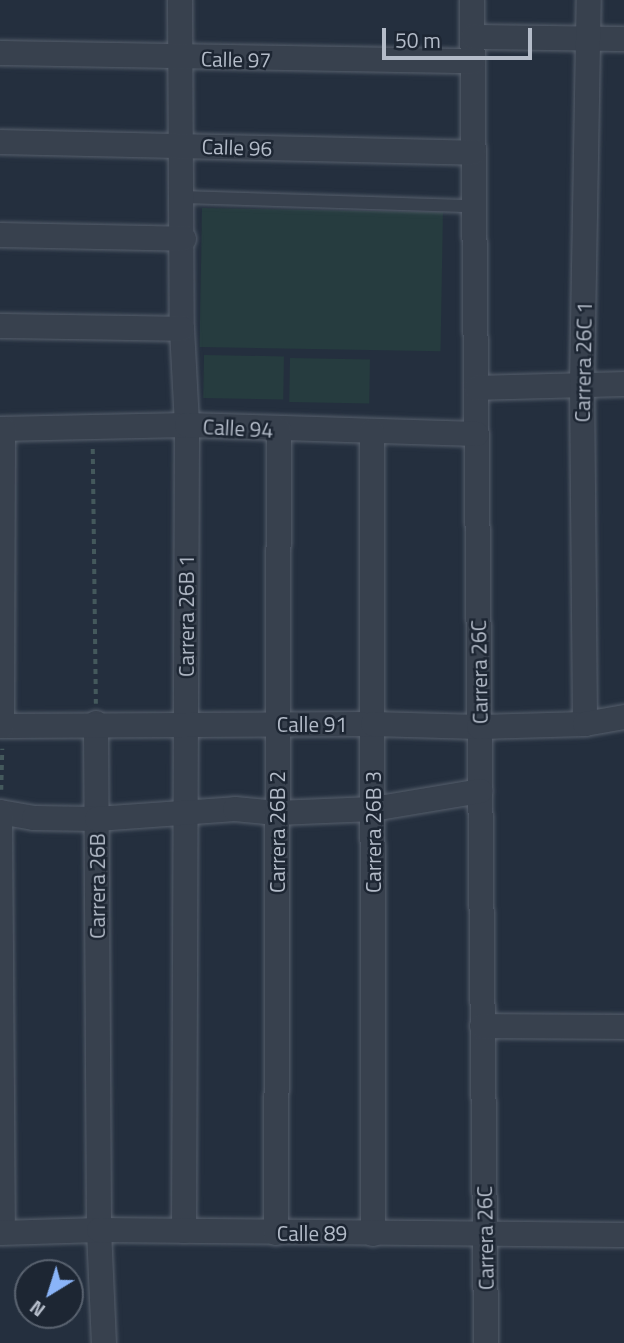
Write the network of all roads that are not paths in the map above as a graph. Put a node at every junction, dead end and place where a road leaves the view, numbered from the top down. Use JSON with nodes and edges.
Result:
{"nodes":[{"id":1,"x":180,"y":0,"type":"edge"},
{"id":2,"x":472,"y":0,"type":"edge"},
{"id":3,"x":589,"y":0,"type":"edge"},
{"id":4,"x":473,"y":37,"type":"junction"},
{"id":5,"x":624,"y":39,"type":"edge"},
{"id":6,"x":589,"y":41,"type":"junction"},
{"id":7,"x":0,"y":53,"type":"edge"},
{"id":8,"x":180,"y":58,"type":"junction"},
{"id":9,"x":473,"y":61,"type":"junction"},
{"id":10,"x":0,"y":142,"type":"edge"},
{"id":11,"x":180,"y":146,"type":"junction"},
{"id":12,"x":474,"y":153,"type":"junction"},
{"id":13,"x":181,"y":197,"type":"junction"},
{"id":14,"x":474,"y":206,"type":"junction"},
{"id":15,"x":0,"y":235,"type":"edge"},
{"id":16,"x":184,"y":239,"type":"junction"},
{"id":17,"x":0,"y":326,"type":"edge"},
{"id":18,"x":183,"y":329,"type":"junction"},
{"id":19,"x":582,"y":384,"type":"junction"},
{"id":20,"x":624,"y":384,"type":"edge"},
{"id":21,"x":476,"y":388,"type":"junction"},
{"id":22,"x":187,"y":425,"type":"junction"},
{"id":23,"x":2,"y":429,"type":"edge"},
{"id":24,"x":279,"y":430,"type":"junction"},
{"id":25,"x":372,"y":431,"type":"junction"},
{"id":26,"x":477,"y":434,"type":"junction"},
{"id":27,"x":624,"y":717,"type":"edge"},
{"id":28,"x":96,"y":723,"type":"junction"},
{"id":29,"x":277,"y":724,"type":"junction"},
{"id":30,"x":373,"y":724,"type":"junction"},
{"id":31,"x":585,"y":724,"type":"junction"},
{"id":32,"x":1,"y":726,"type":"edge"},
{"id":33,"x":185,"y":726,"type":"junction"},
{"id":34,"x":480,"y":727,"type":"junction"},
{"id":35,"x":480,"y":791,"type":"junction"},
{"id":36,"x":373,"y":808,"type":"junction"},
{"id":37,"x":0,"y":812,"type":"edge"},
{"id":38,"x":185,"y":812,"type":"junction"},
{"id":39,"x":277,"y":813,"type":"junction"},
{"id":40,"x":97,"y":819,"type":"junction"},
{"id":41,"x":482,"y":1026,"type":"junction"},
{"id":42,"x":624,"y":1027,"type":"edge"},
{"id":43,"x":99,"y":1230,"type":"junction"},
{"id":44,"x":184,"y":1231,"type":"junction"},
{"id":45,"x":1,"y":1233,"type":"edge"},
{"id":46,"x":276,"y":1233,"type":"junction"},
{"id":47,"x":373,"y":1234,"type":"junction"},
{"id":48,"x":624,"y":1235,"type":"edge"},
{"id":49,"x":485,"y":1236,"type":"junction"},
{"id":50,"x":104,"y":1343,"type":"edge"},
{"id":51,"x":486,"y":1343,"type":"edge"}],
"edges":[{"from":1,"to":8,"type":"street","name":"Carrera 26B 1"},
{"from":2,"to":4,"type":"street","name":"Carrera 26C"},
{"from":3,"to":6,"type":"street","name":"Carrera 26C 1"},
{"from":4,"to":6,"type":"street"},
{"from":4,"to":9,"type":"street","name":"Carrera 26C"},
{"from":5,"to":6,"type":"street"},
{"from":6,"to":19,"type":"street","name":"Carrera 26C 1"},
{"from":7,"to":8,"type":"street","name":"Calle 97"},
{"from":8,"to":9,"type":"street","name":"Calle 97"},
{"from":8,"to":11,"type":"street","name":"Carrera 26B 1"},
{"from":9,"to":12,"type":"street","name":"Carrera 26C"},
{"from":10,"to":11,"type":"street","name":"Calle 96"},
{"from":11,"to":12,"type":"street","name":"Calle 96"},
{"from":11,"to":13,"type":"street","name":"Carrera 26B 1"},
{"from":12,"to":14,"type":"street","name":"Carrera 26C"},
{"from":13,"to":14,"type":"lane"},
{"from":13,"to":16,"type":"street","name":"Carrera 26B 1"},
{"from":14,"to":21,"type":"street","name":"Carrera 26C"},
{"from":15,"to":16,"type":"street"},
{"from":16,"to":18,"type":"street","name":"Carrera 26B 1"},
{"from":17,"to":18,"type":"street"},
{"from":18,"to":22,"type":"street","name":"Carrera 26B 1"},
{"from":19,"to":20,"type":"street"},
{"from":19,"to":21,"type":"street"},
{"from":19,"to":31,"type":"street","name":"Carrera 26C 1"},
{"from":21,"to":26,"type":"street","name":"Carrera 26C"},
{"from":22,"to":23,"type":"street","name":"Calle 94"},
{"from":22,"to":24,"type":"street","name":"Calle 94"},
{"from":22,"to":33,"type":"street","name":"Carrera 26B 1"},
{"from":23,"to":32,"type":"street"},
{"from":24,"to":25,"type":"street","name":"Calle 94"},
{"from":24,"to":29,"type":"street","name":"Carrera 26B 2"},
{"from":25,"to":26,"type":"street","name":"Calle 94"},
{"from":25,"to":30,"type":"street","name":"Carrera 26B 3"},
{"from":26,"to":34,"type":"street","name":"Carrera 26C"},
{"from":27,"to":31,"type":"street","name":"Calle 91"},
{"from":28,"to":32,"type":"street","name":"Calle 91"},
{"from":28,"to":33,"type":"street","name":"Calle 91"},
{"from":28,"to":40,"type":"street","name":"Carrera 26B"},
{"from":29,"to":30,"type":"street","name":"Calle 91"},
{"from":29,"to":33,"type":"street","name":"Calle 91"},
{"from":29,"to":39,"type":"street","name":"Carrera 26B 2"},
{"from":30,"to":34,"type":"street","name":"Calle 91"},
{"from":30,"to":36,"type":"street","name":"Carrera 26B 3"},
{"from":31,"to":34,"type":"street","name":"Calle 91"},
{"from":33,"to":38,"type":"street","name":"Carrera 26B 1"},
{"from":34,"to":35,"type":"street","name":"Carrera 26C"},
{"from":35,"to":36,"type":"street"},
{"from":35,"to":41,"type":"street","name":"Carrera 26C"},
{"from":36,"to":39,"type":"street"},
{"from":36,"to":47,"type":"street","name":"Carrera 26B 3"},
{"from":37,"to":40,"type":"street"},
{"from":37,"to":45,"type":"street"},
{"from":38,"to":39,"type":"street"},
{"from":38,"to":40,"type":"street"},
{"from":38,"to":44,"type":"street","name":"Carrera 26B 1"},
{"from":39,"to":46,"type":"street","name":"Carrera 26B 2"},
{"from":40,"to":43,"type":"street","name":"Carrera 26B"},
{"from":41,"to":42,"type":"street"},
{"from":41,"to":49,"type":"street","name":"Carrera 26C"},
{"from":43,"to":44,"type":"street","name":"Calle 89"},
{"from":43,"to":45,"type":"street","name":"Calle 89"},
{"from":43,"to":50,"type":"street","name":"Carrera 26B"},
{"from":44,"to":46,"type":"street","name":"Calle 89"},
{"from":46,"to":47,"type":"street","name":"Calle 89"},
{"from":47,"to":49,"type":"street","name":"Calle 89"},
{"from":48,"to":49,"type":"street","name":"Calle 89"},
{"from":49,"to":51,"type":"street","name":"Carrera 26C"}]}
